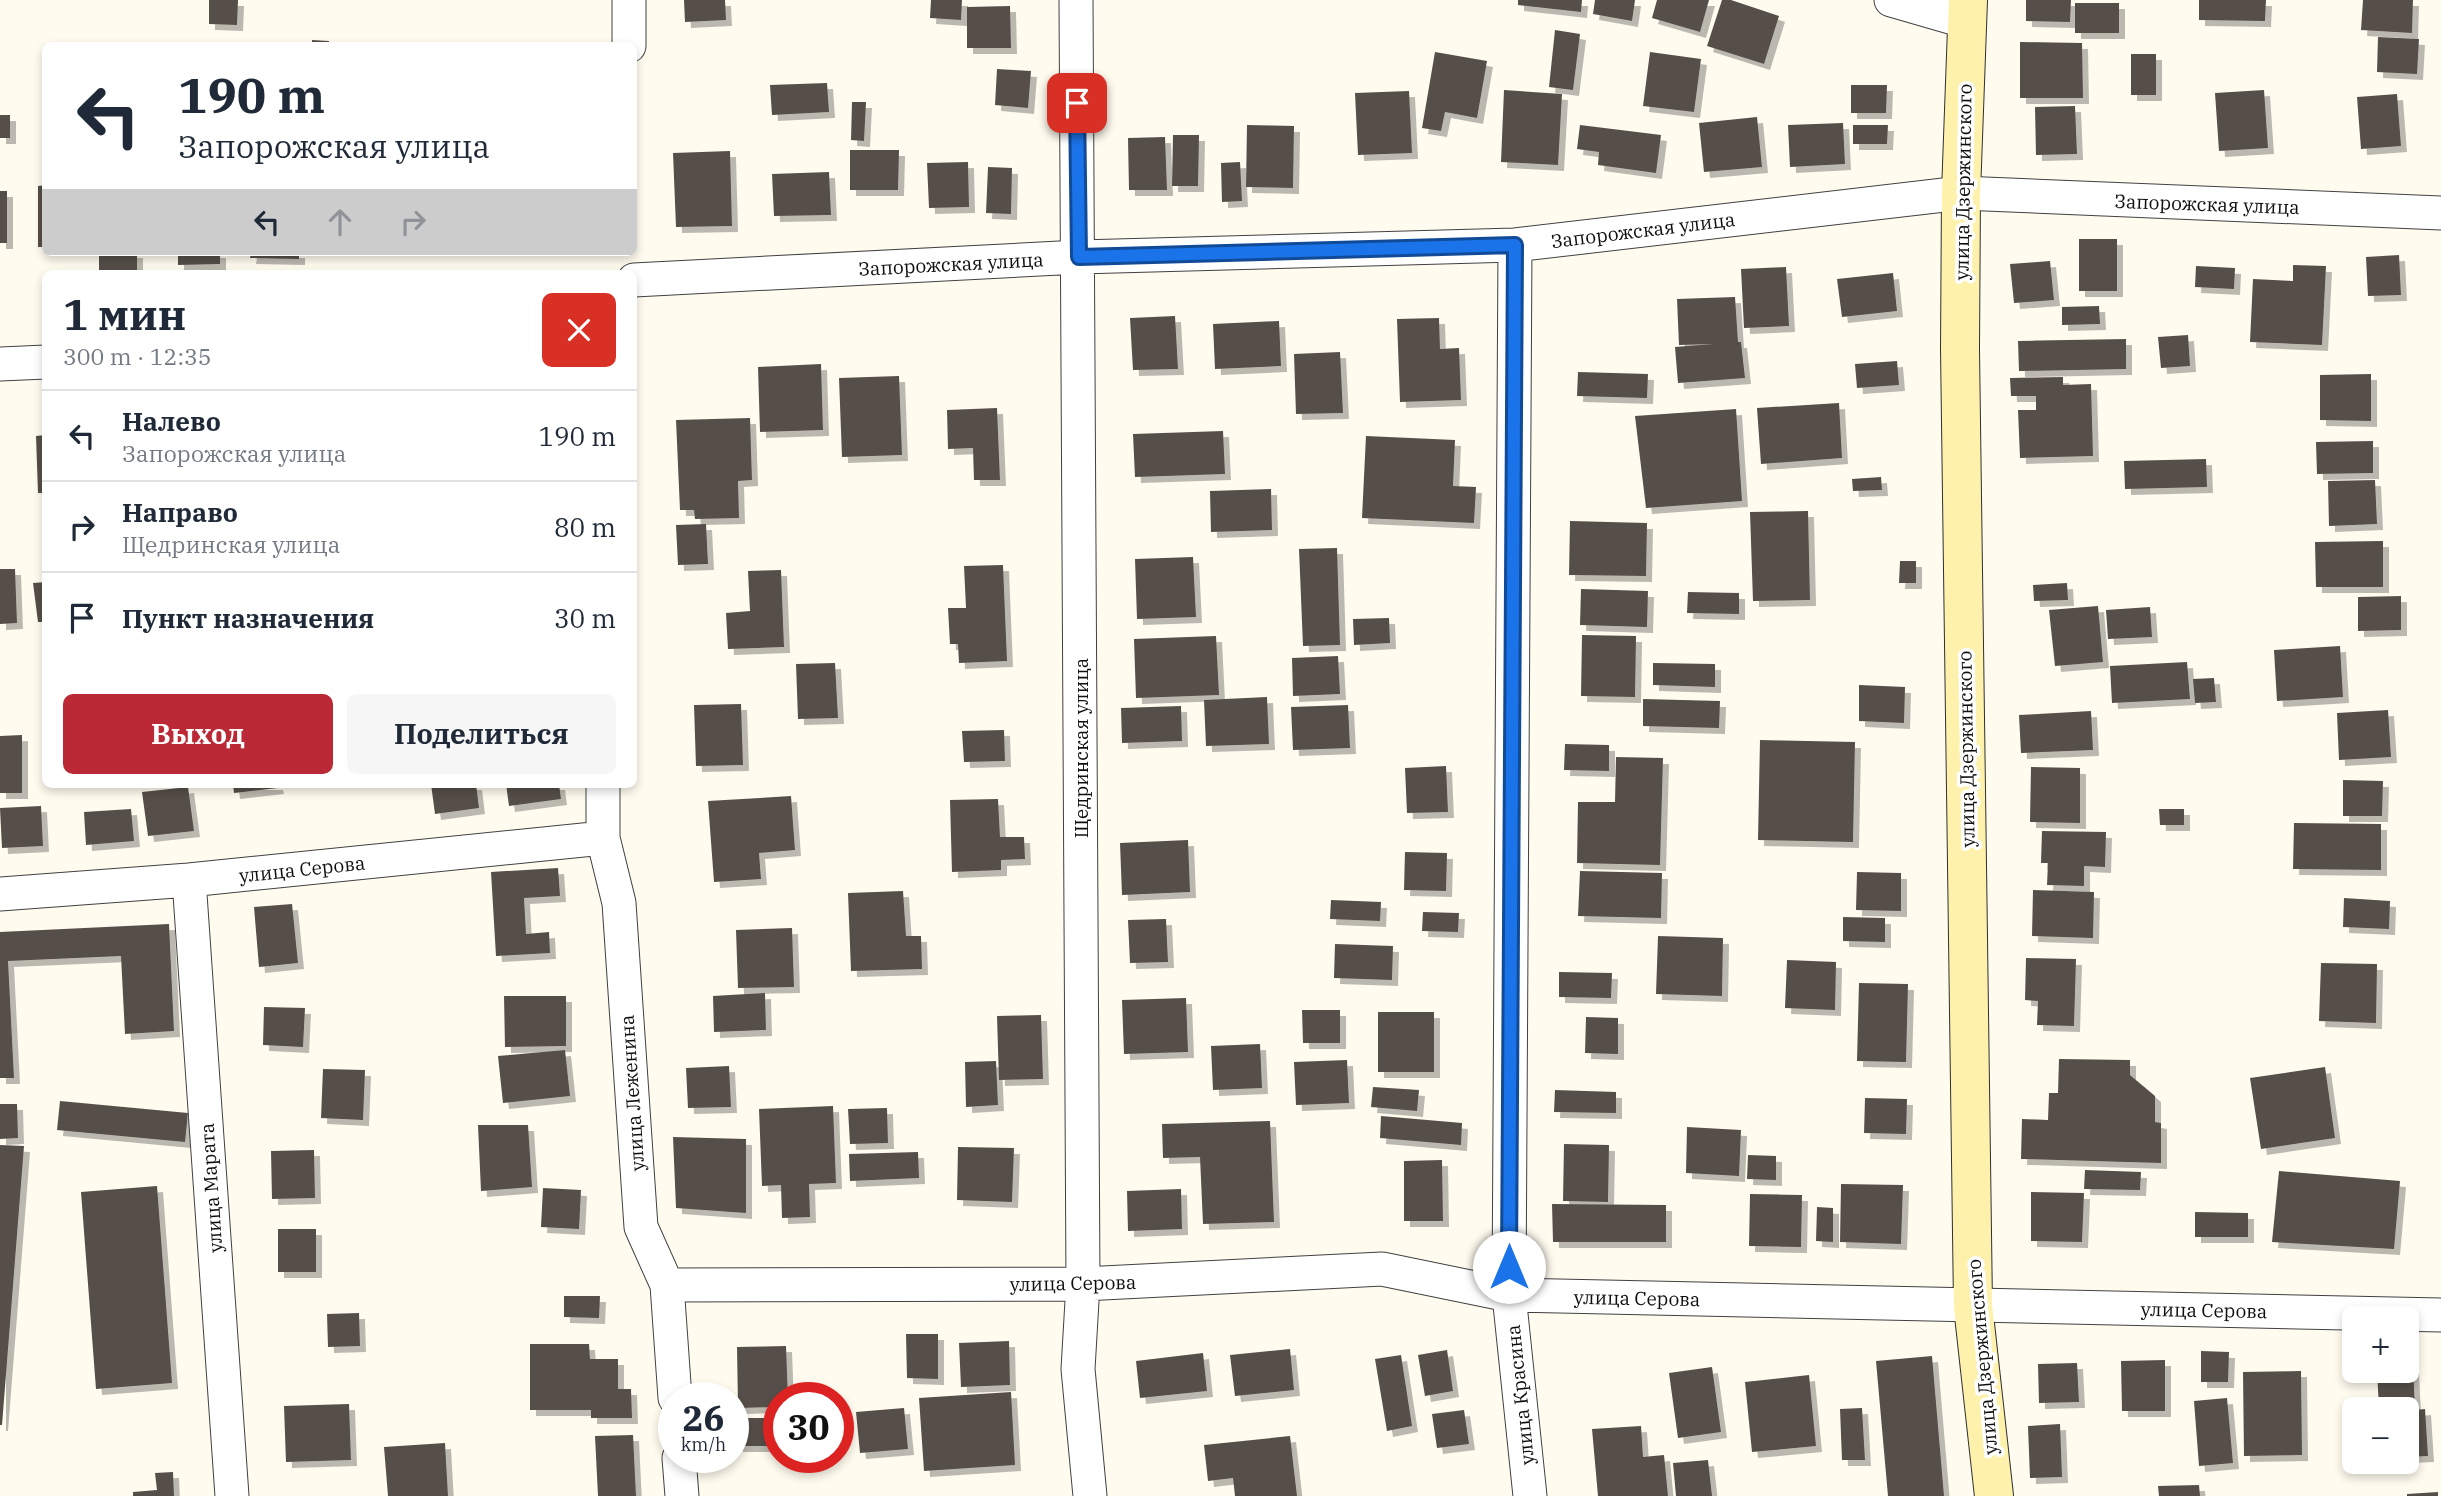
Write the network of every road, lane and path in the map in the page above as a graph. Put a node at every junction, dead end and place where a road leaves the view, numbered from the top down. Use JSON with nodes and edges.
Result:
{"nodes":[{"id":1,"x":629,"y":0,"type":"edge"},
{"id":2,"x":1076,"y":0,"type":"edge"},
{"id":3,"x":1891,"y":0,"type":"edge"},
{"id":4,"x":1968,"y":11,"type":"edge"},
{"id":5,"x":629,"y":42,"type":"edge"},
{"id":6,"x":1961,"y":193,"type":"junction"},
{"id":7,"x":2441,"y":213,"type":"edge"},
{"id":8,"x":1515,"y":245,"type":"junction"},
{"id":9,"x":1079,"y":257,"type":"junction"},
{"id":10,"x":637,"y":280,"type":"edge"},
{"id":11,"x":42,"y":362,"type":"edge"},
{"id":12,"x":0,"y":364,"type":"edge"},
{"id":13,"x":603,"y":788,"type":"edge"},
{"id":14,"x":603,"y":838,"type":"junction"},
{"id":15,"x":190,"y":880,"type":"junction"},
{"id":16,"x":0,"y":894,"type":"edge"},
{"id":17,"x":1083,"y":1284,"type":"junction"},
{"id":18,"x":667,"y":1285,"type":"junction"},
{"id":19,"x":1509,"y":1295,"type":"junction"},
{"id":20,"x":1973,"y":1306,"type":"junction"},
{"id":21,"x":2441,"y":1315,"type":"edge"},
{"id":22,"x":674,"y":1382,"type":"edge"},
{"id":23,"x":680,"y":1473,"type":"edge"},
{"id":24,"x":232,"y":1496,"type":"edge"},
{"id":25,"x":682,"y":1496,"type":"edge"},
{"id":26,"x":1090,"y":1496,"type":"edge"},
{"id":27,"x":1530,"y":1496,"type":"edge"},
{"id":28,"x":1994,"y":1496,"type":"edge"}],
"edges":[{"from":1,"to":5,"type":"street"},
{"from":2,"to":9,"type":"street","name":"Щедринская улица"},
{"from":3,"to":4,"type":"street"},
{"from":4,"to":6,"type":"street","name":"улица Дзержинского"},
{"from":6,"to":7,"type":"street","name":"Запорожская улица"},
{"from":6,"to":8,"type":"street","name":"Запорожская улица"},
{"from":6,"to":20,"type":"street","name":"улица Дзержинского"},
{"from":8,"to":9,"type":"street","name":"Запорожская улица"},
{"from":8,"to":19,"type":"street","name":"улица Красина"},
{"from":9,"to":10,"type":"street","name":"Запорожская улица"},
{"from":9,"to":17,"type":"street","name":"Щедринская улица"},
{"from":11,"to":12,"type":"street"},
{"from":13,"to":14,"type":"street","name":"улица Леженина"},
{"from":14,"to":15,"type":"street","name":"улица Серова"},
{"from":14,"to":18,"type":"street","name":"улица Леженина"},
{"from":15,"to":16,"type":"street","name":"улица Серова"},
{"from":15,"to":24,"type":"street","name":"улица Марата"},
{"from":17,"to":18,"type":"street","name":"улица Серова"},
{"from":17,"to":19,"type":"street","name":"улица Серова"},
{"from":17,"to":26,"type":"street","name":"Щедринская улица"},
{"from":18,"to":22,"type":"street","name":"улица Леженина"},
{"from":19,"to":20,"type":"street","name":"улица Серова"},
{"from":19,"to":27,"type":"street","name":"улица Красина"},
{"from":20,"to":21,"type":"street","name":"улица Серова"},
{"from":20,"to":28,"type":"street","name":"улица Дзержинского"},
{"from":23,"to":25,"type":"street"}]}
